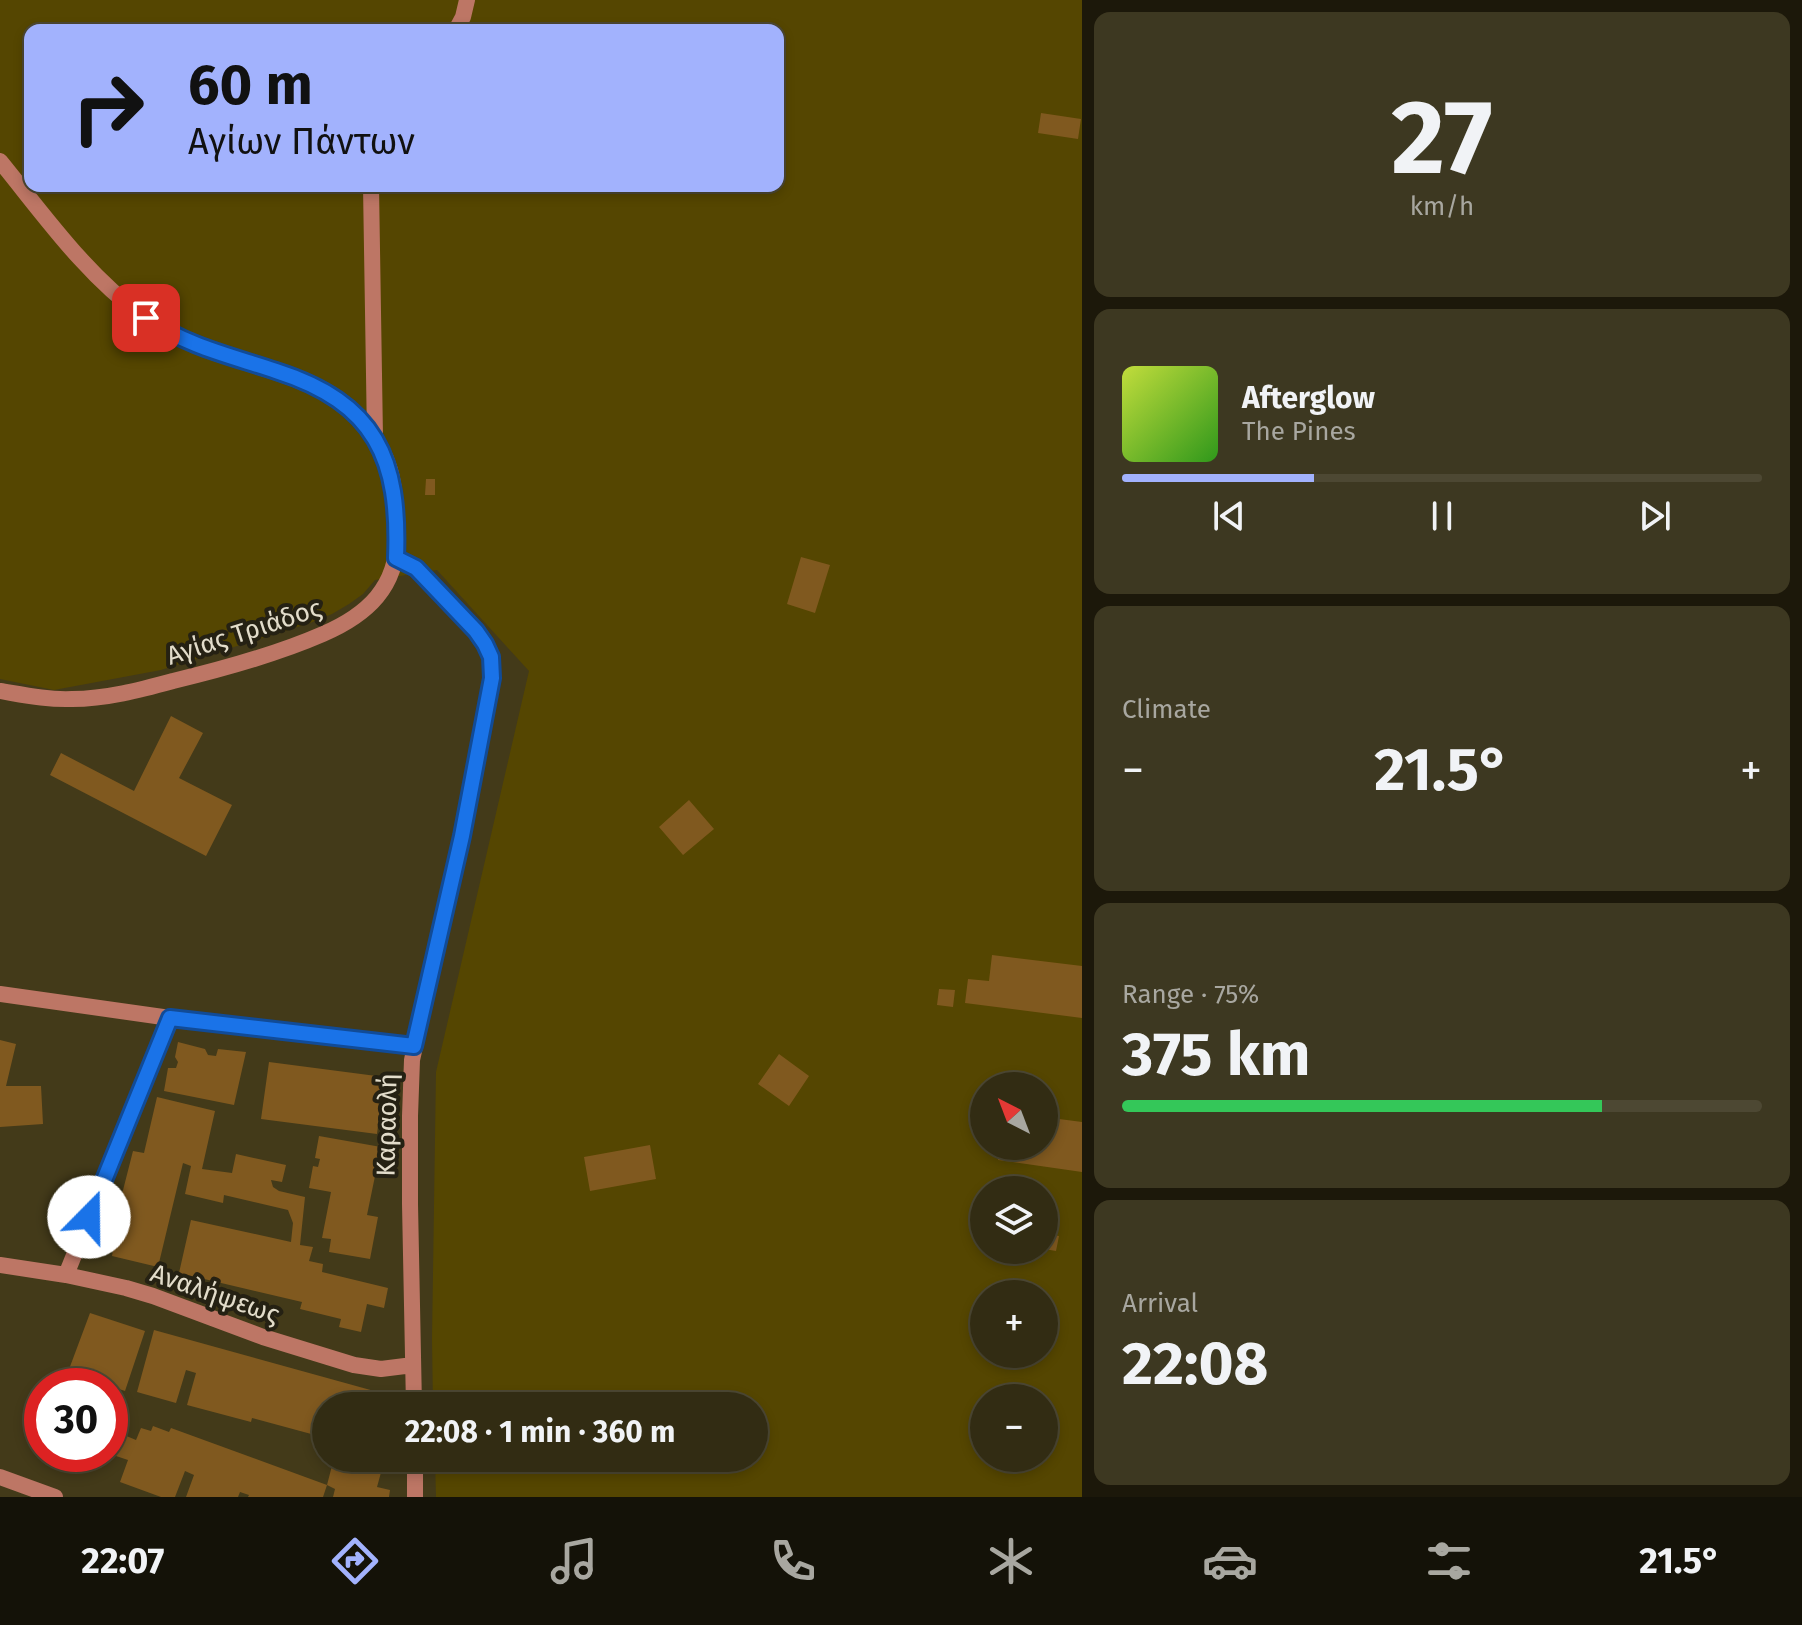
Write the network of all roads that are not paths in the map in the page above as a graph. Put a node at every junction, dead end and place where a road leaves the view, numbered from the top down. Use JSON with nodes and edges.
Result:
{"nodes":[{"id":1,"x":467,"y":0,"type":"edge"},
{"id":2,"x":459,"y":24,"type":"edge"},
{"id":3,"x":0,"y":161,"type":"edge"},
{"id":4,"x":24,"y":190,"type":"edge"},
{"id":5,"x":26,"y":192,"type":"edge"},
{"id":6,"x":371,"y":192,"type":"edge"},
{"id":7,"x":375,"y":437,"type":"junction"},
{"id":8,"x":396,"y":558,"type":"junction"},
{"id":9,"x":0,"y":691,"type":"edge"},
{"id":10,"x":0,"y":994,"type":"edge"},
{"id":11,"x":170,"y":1018,"type":"junction"},
{"id":12,"x":414,"y":1046,"type":"junction"},
{"id":13,"x":0,"y":1265,"type":"edge"},
{"id":14,"x":66,"y":1275,"type":"junction"},
{"id":15,"x":413,"y":1365,"type":"junction"},
{"id":16,"x":414,"y":1392,"type":"edge"},
{"id":17,"x":415,"y":1472,"type":"edge"},
{"id":18,"x":0,"y":1477,"type":"edge"},
{"id":19,"x":55,"y":1497,"type":"edge"},
{"id":20,"x":415,"y":1497,"type":"edge"}],
"edges":[{"from":1,"to":2,"type":"street"},
{"from":3,"to":4,"type":"street","name":"Αγίας Τριάδος"},
{"from":5,"to":7,"type":"street","name":"Αγίας Τριάδος"},
{"from":6,"to":7,"type":"street"},
{"from":7,"to":8,"type":"street","name":"Αγίας Τριάδος"},
{"from":8,"to":9,"type":"street","name":"Αγίας Τριάδος"},
{"from":8,"to":12,"type":"street","name":"Καραολή"},
{"from":10,"to":11,"type":"street"},
{"from":11,"to":12,"type":"street"},
{"from":11,"to":14,"type":"street"},
{"from":12,"to":15,"type":"street","name":"Καραολή"},
{"from":13,"to":14,"type":"street","name":"Αναλήψεως"},
{"from":14,"to":15,"type":"street","name":"Αναλήψεως"},
{"from":15,"to":16,"type":"street","name":"Καραολή"},
{"from":17,"to":20,"type":"street"},
{"from":18,"to":19,"type":"street"}]}
